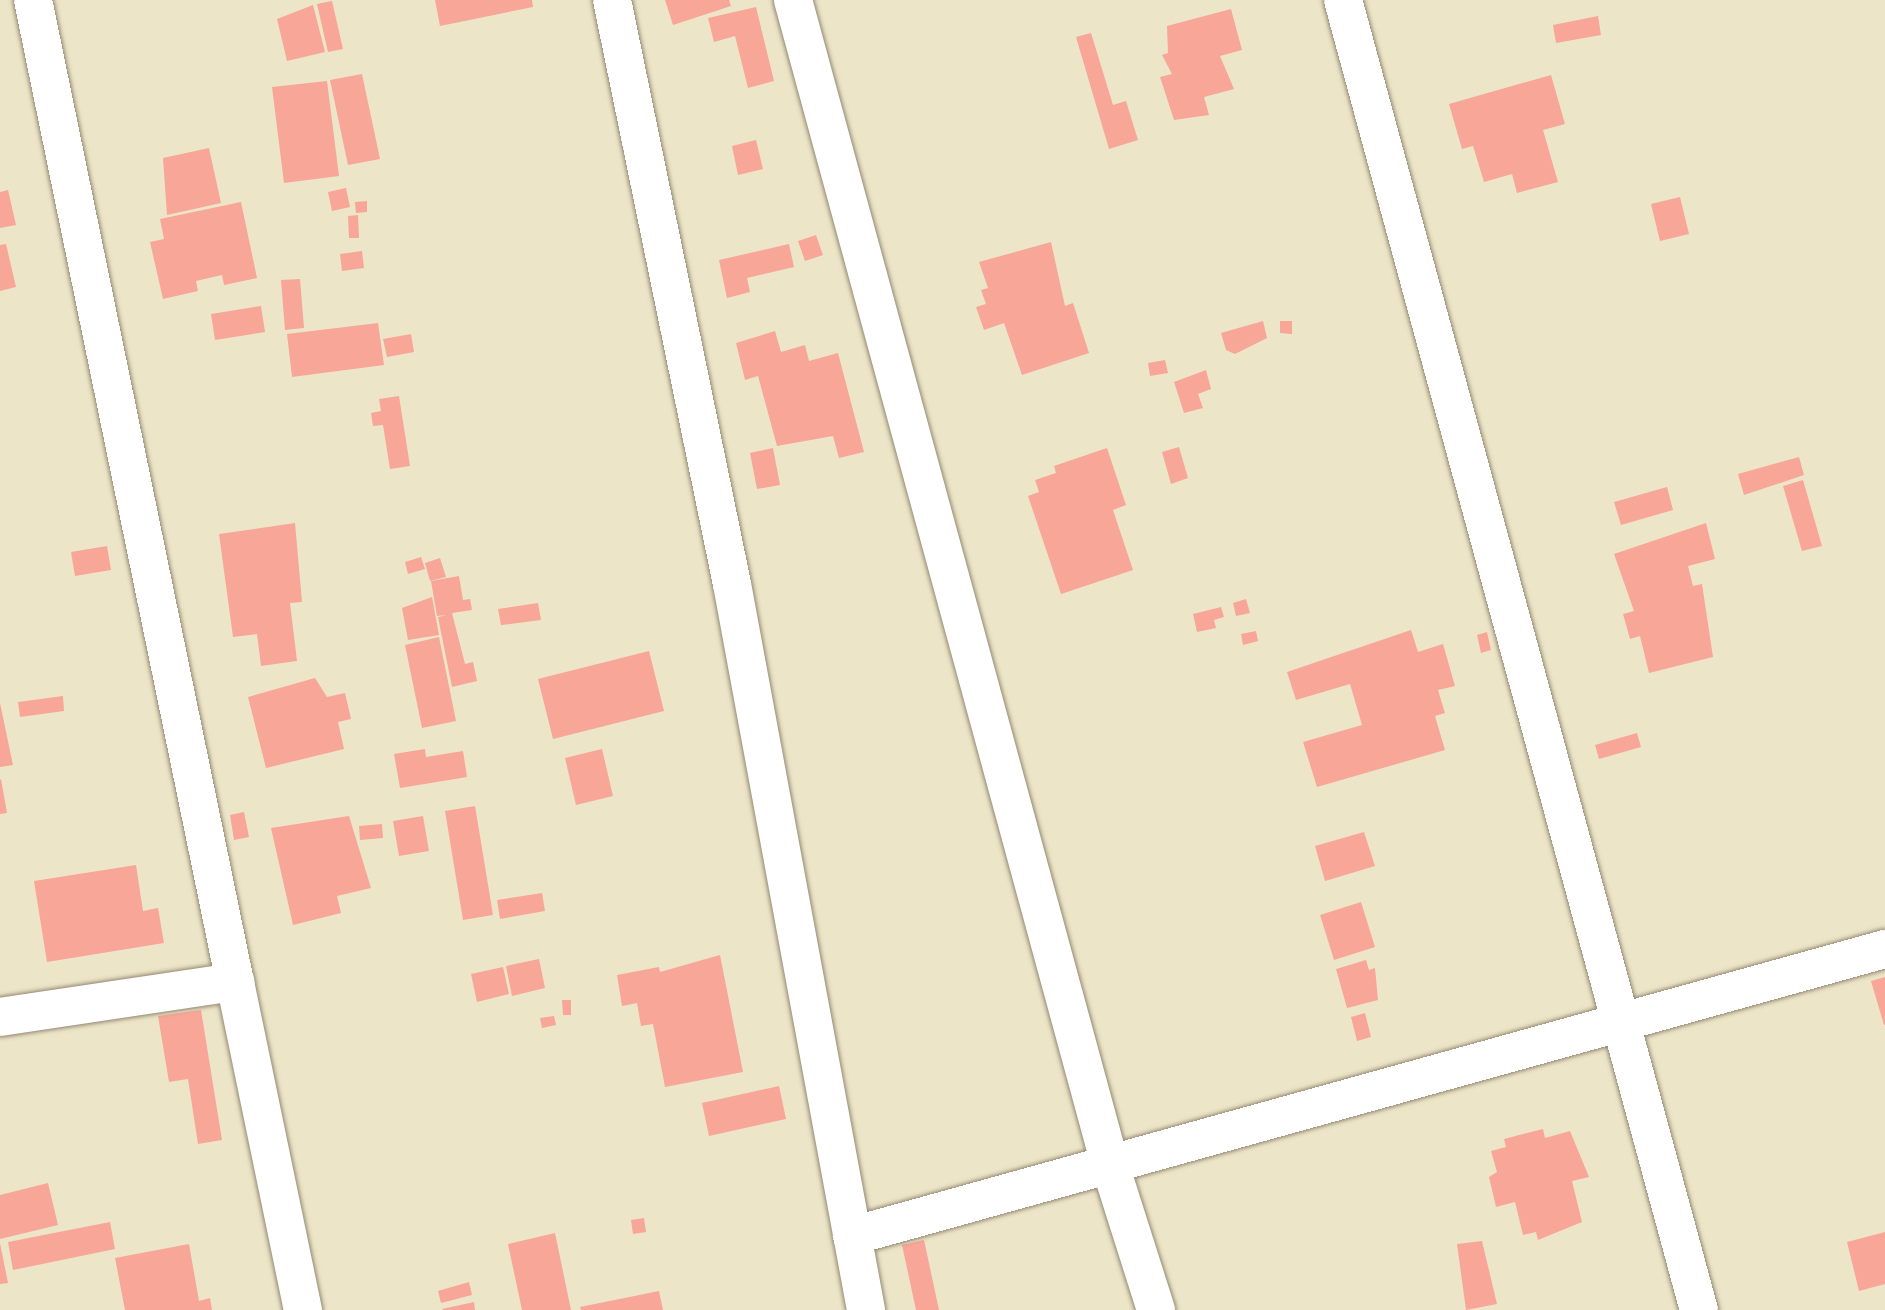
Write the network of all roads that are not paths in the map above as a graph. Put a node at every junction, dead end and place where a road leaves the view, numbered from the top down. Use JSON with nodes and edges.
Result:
{"nodes":[{"id":1,"x":33,"y":0,"type":"edge"},
{"id":2,"x":612,"y":0,"type":"edge"},
{"id":3,"x":793,"y":0,"type":"edge"},
{"id":4,"x":1343,"y":0,"type":"edge"},
{"id":5,"x":1885,"y":949,"type":"edge"},
{"id":6,"x":235,"y":982,"type":"junction"},
{"id":7,"x":0,"y":1017,"type":"edge"},
{"id":8,"x":1623,"y":1023,"type":"junction"},
{"id":9,"x":1111,"y":1168,"type":"junction"},
{"id":10,"x":852,"y":1236,"type":"junction"},
{"id":11,"x":303,"y":1310,"type":"edge"},
{"id":12,"x":866,"y":1310,"type":"edge"},
{"id":13,"x":1156,"y":1310,"type":"edge"},
{"id":14,"x":1699,"y":1310,"type":"edge"}],
"edges":[{"from":1,"to":6,"type":"street"},
{"from":2,"to":10,"type":"street"},
{"from":3,"to":9,"type":"street"},
{"from":4,"to":8,"type":"street"},
{"from":5,"to":8,"type":"street"},
{"from":6,"to":7,"type":"street"},
{"from":6,"to":11,"type":"street"},
{"from":8,"to":9,"type":"street"},
{"from":8,"to":14,"type":"street"},
{"from":9,"to":10,"type":"street"},
{"from":9,"to":13,"type":"street"},
{"from":10,"to":12,"type":"street"}]}
